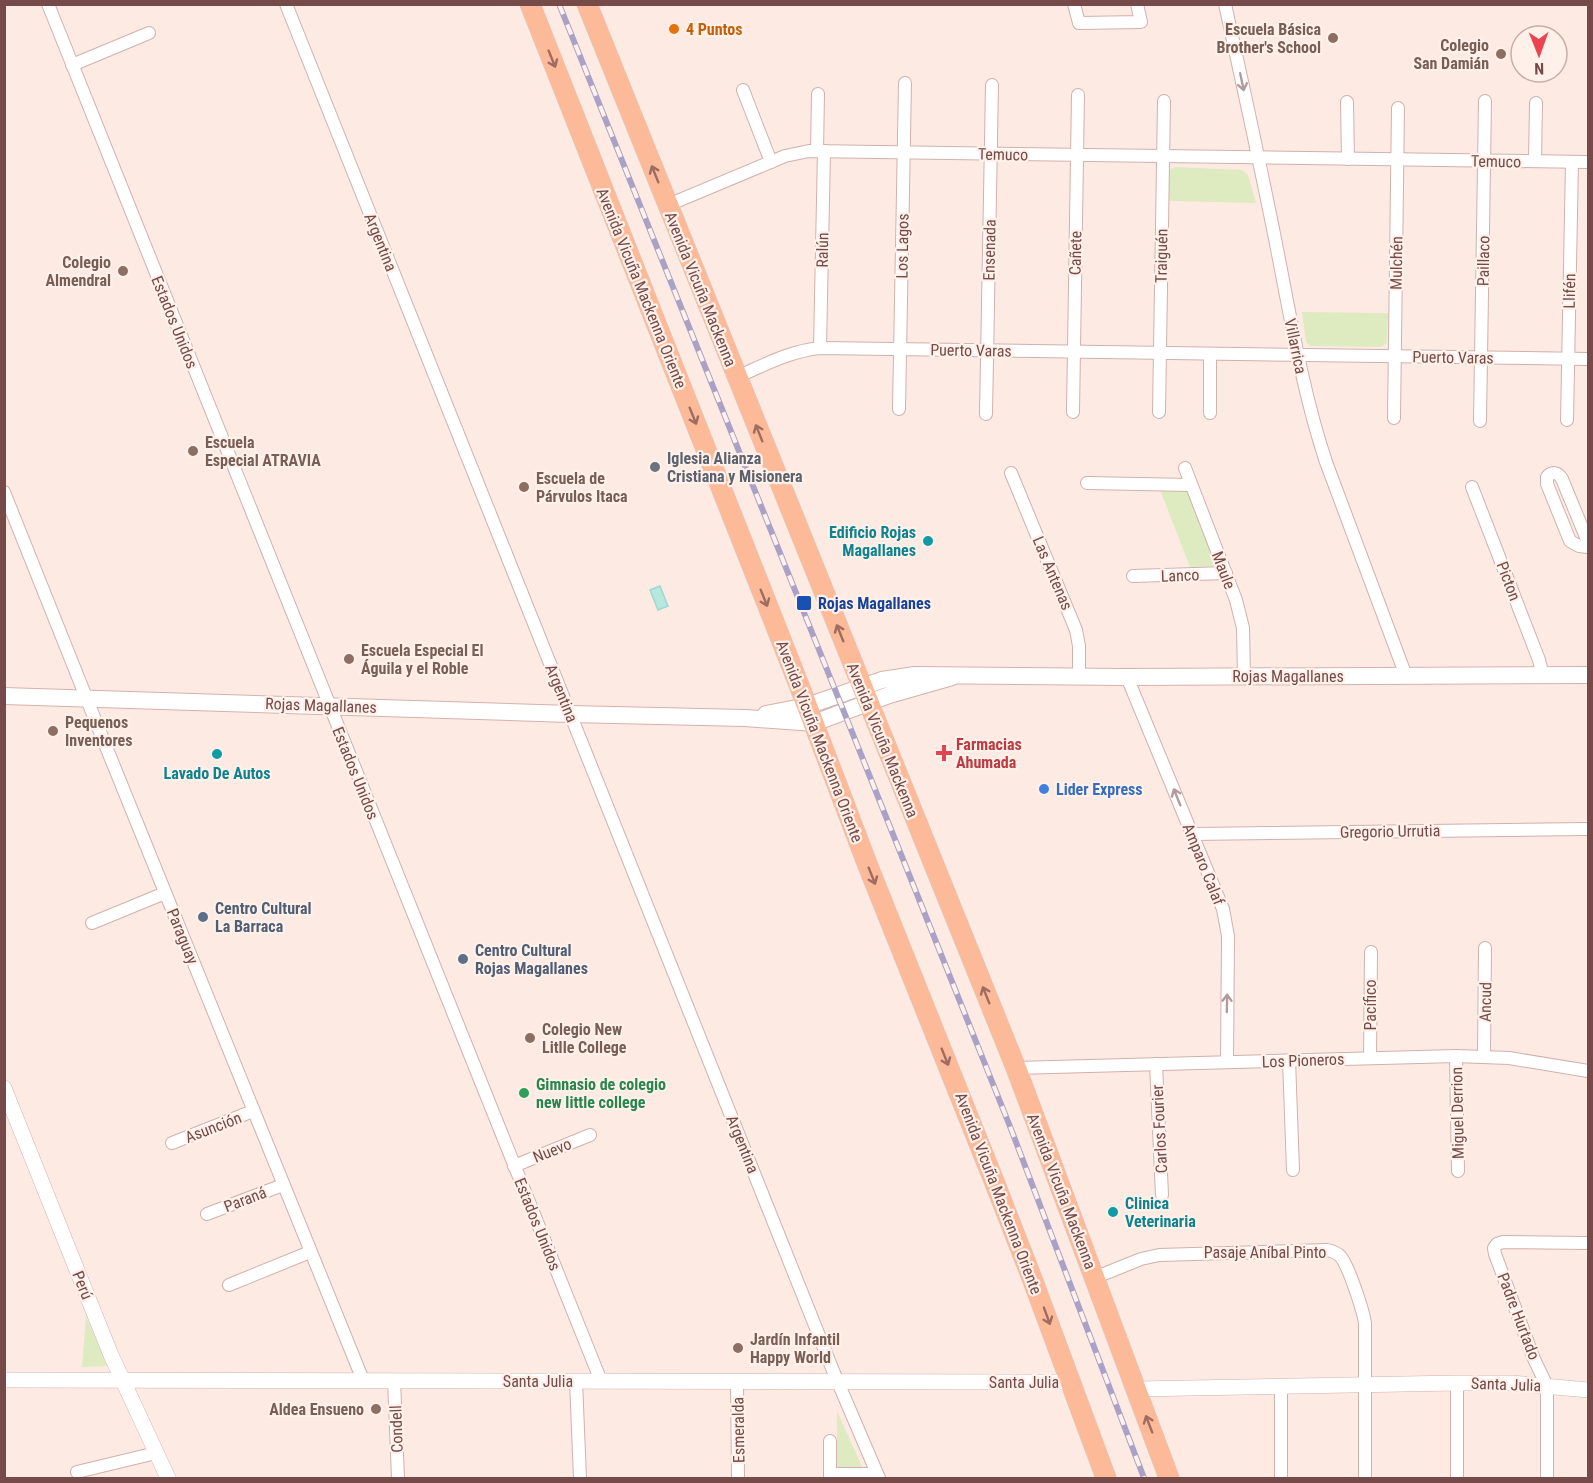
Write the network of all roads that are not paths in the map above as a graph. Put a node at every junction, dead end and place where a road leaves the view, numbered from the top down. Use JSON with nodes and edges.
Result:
{"nodes":[{"id":1,"x":48,"y":4,"type":"edge"},
{"id":2,"x":286,"y":4,"type":"edge"},
{"id":3,"x":530,"y":4,"type":"edge"},
{"id":4,"x":587,"y":4,"type":"edge"},
{"id":5,"x":1074,"y":4,"type":"edge"},
{"id":6,"x":1137,"y":4,"type":"edge"},
{"id":7,"x":1226,"y":4,"type":"edge"},
{"id":8,"x":149,"y":33,"type":"dead end"},
{"id":9,"x":72,"y":65,"type":"junction"},
{"id":10,"x":904,"y":83,"type":"dead end"},
{"id":11,"x":992,"y":85,"type":"dead end"},
{"id":12,"x":743,"y":90,"type":"dead end"},
{"id":13,"x":818,"y":94,"type":"dead end"},
{"id":14,"x":1078,"y":95,"type":"dead end"},
{"id":15,"x":1164,"y":101,"type":"dead end"},
{"id":16,"x":1485,"y":101,"type":"dead end"},
{"id":17,"x":1347,"y":102,"type":"dead end"},
{"id":18,"x":1536,"y":103,"type":"dead end"},
{"id":19,"x":1398,"y":108,"type":"dead end"},
{"id":20,"x":820,"y":151,"type":"junction"},
{"id":21,"x":904,"y":152,"type":"junction"},
{"id":22,"x":990,"y":153,"type":"junction"},
{"id":23,"x":1077,"y":155,"type":"junction"},
{"id":24,"x":1163,"y":156,"type":"junction"},
{"id":25,"x":1259,"y":157,"type":"junction"},
{"id":26,"x":1348,"y":159,"type":"junction"},
{"id":27,"x":1398,"y":159,"type":"junction"},
{"id":28,"x":1484,"y":160,"type":"junction"},
{"id":29,"x":1535,"y":161,"type":"junction"},
{"id":30,"x":771,"y":162,"type":"junction"},
{"id":31,"x":1572,"y":162,"type":"junction"},
{"id":32,"x":1588,"y":162,"type":"edge"},
{"id":33,"x":668,"y":205,"type":"junction"},
{"id":34,"x":820,"y":348,"type":"junction"},
{"id":35,"x":900,"y":349,"type":"junction"},
{"id":36,"x":987,"y":351,"type":"junction"},
{"id":37,"x":1074,"y":352,"type":"junction"},
{"id":38,"x":1160,"y":353,"type":"junction"},
{"id":39,"x":1210,"y":354,"type":"junction"},
{"id":40,"x":1298,"y":355,"type":"junction"},
{"id":41,"x":1395,"y":356,"type":"junction"},
{"id":42,"x":1481,"y":357,"type":"junction"},
{"id":43,"x":1568,"y":359,"type":"junction"},
{"id":44,"x":1588,"y":359,"type":"edge"},
{"id":45,"x":737,"y":377,"type":"junction"},
{"id":46,"x":899,"y":409,"type":"dead end"},
{"id":47,"x":1073,"y":412,"type":"dead end"},
{"id":48,"x":1159,"y":412,"type":"dead end"},
{"id":49,"x":1210,"y":413,"type":"dead end"},
{"id":50,"x":986,"y":414,"type":"dead end"},
{"id":51,"x":1394,"y":418,"type":"dead end"},
{"id":52,"x":1567,"y":420,"type":"dead end"},
{"id":53,"x":1480,"y":421,"type":"dead end"},
{"id":54,"x":1185,"y":468,"type":"dead end"},
{"id":55,"x":1011,"y":473,"type":"dead end"},
{"id":56,"x":1087,"y":483,"type":"dead end"},
{"id":57,"x":1191,"y":484,"type":"junction"},
{"id":58,"x":1472,"y":487,"type":"dead end"},
{"id":59,"x":4,"y":492,"type":"edge"},
{"id":60,"x":1588,"y":542,"type":"edge"},
{"id":61,"x":1588,"y":547,"type":"edge"},
{"id":62,"x":1226,"y":573,"type":"junction"},
{"id":63,"x":1133,"y":576,"type":"dead end"},
{"id":64,"x":1544,"y":675,"type":"junction"},
{"id":65,"x":1588,"y":675,"type":"edge"},
{"id":66,"x":1244,"y":676,"type":"junction"},
{"id":67,"x":1406,"y":676,"type":"junction"},
{"id":68,"x":1079,"y":677,"type":"junction"},
{"id":69,"x":1127,"y":677,"type":"junction"},
{"id":70,"x":865,"y":695,"type":"junction"},
{"id":71,"x":4,"y":696,"type":"edge"},
{"id":72,"x":87,"y":699,"type":"junction"},
{"id":73,"x":329,"y":705,"type":"junction"},
{"id":74,"x":570,"y":714,"type":"junction"},
{"id":75,"x":810,"y":714,"type":"junction"},
{"id":76,"x":1588,"y":829,"type":"edge"},
{"id":77,"x":1192,"y":834,"type":"junction"},
{"id":78,"x":165,"y":893,"type":"junction"},
{"id":79,"x":92,"y":923,"type":"dead end"},
{"id":80,"x":1485,"y":948,"type":"dead end"},
{"id":81,"x":1371,"y":952,"type":"dead end"},
{"id":82,"x":1456,"y":1056,"type":"junction"},
{"id":83,"x":1485,"y":1056,"type":"junction"},
{"id":84,"x":1370,"y":1058,"type":"junction"},
{"id":85,"x":1289,"y":1060,"type":"junction"},
{"id":86,"x":1227,"y":1062,"type":"junction"},
{"id":87,"x":1156,"y":1064,"type":"junction"},
{"id":88,"x":1016,"y":1068,"type":"junction"},
{"id":89,"x":1588,"y":1071,"type":"edge"},
{"id":90,"x":4,"y":1088,"type":"edge"},
{"id":91,"x":253,"y":1111,"type":"junction"},
{"id":92,"x":590,"y":1135,"type":"dead end"},
{"id":93,"x":172,"y":1143,"type":"dead end"},
{"id":94,"x":514,"y":1166,"type":"junction"},
{"id":95,"x":1293,"y":1170,"type":"dead end"},
{"id":96,"x":1458,"y":1171,"type":"dead end"},
{"id":97,"x":283,"y":1185,"type":"junction"},
{"id":98,"x":1162,"y":1195,"type":"dead end"},
{"id":99,"x":207,"y":1214,"type":"dead end"},
{"id":100,"x":1588,"y":1243,"type":"edge"},
{"id":101,"x":310,"y":1252,"type":"junction"},
{"id":102,"x":1095,"y":1278,"type":"junction"},
{"id":103,"x":229,"y":1285,"type":"dead end"},
{"id":104,"x":4,"y":1380,"type":"edge"},
{"id":105,"x":363,"y":1380,"type":"junction"},
{"id":106,"x":394,"y":1380,"type":"junction"},
{"id":107,"x":123,"y":1381,"type":"junction"},
{"id":108,"x":576,"y":1381,"type":"junction"},
{"id":109,"x":601,"y":1382,"type":"junction"},
{"id":110,"x":737,"y":1382,"type":"junction"},
{"id":111,"x":838,"y":1382,"type":"junction"},
{"id":112,"x":1071,"y":1382,"type":"junction"},
{"id":113,"x":1457,"y":1383,"type":"junction"},
{"id":114,"x":1366,"y":1385,"type":"junction"},
{"id":115,"x":1546,"y":1386,"type":"junction"},
{"id":116,"x":1281,"y":1387,"type":"junction"},
{"id":117,"x":1136,"y":1389,"type":"junction"},
{"id":118,"x":1588,"y":1390,"type":"edge"},
{"id":119,"x":830,"y":1441,"type":"dead end"},
{"id":120,"x":156,"y":1453,"type":"junction"},
{"id":121,"x":77,"y":1472,"type":"dead end"},
{"id":122,"x":878,"y":1476,"type":"edge"},
{"id":123,"x":830,"y":1477,"type":"edge"},
{"id":124,"x":168,"y":1479,"type":"edge"},
{"id":125,"x":398,"y":1479,"type":"edge"},
{"id":126,"x":580,"y":1479,"type":"edge"},
{"id":127,"x":738,"y":1479,"type":"edge"},
{"id":128,"x":1106,"y":1479,"type":"edge"},
{"id":129,"x":1169,"y":1479,"type":"edge"},
{"id":130,"x":1281,"y":1479,"type":"edge"},
{"id":131,"x":1365,"y":1479,"type":"edge"},
{"id":132,"x":1457,"y":1479,"type":"edge"},
{"id":133,"x":1546,"y":1479,"type":"edge"}],
"edges":[{"from":1,"to":9,"type":"street","name":"Estados Unidos"},
{"from":2,"to":74,"type":"street","name":"Argentina"},
{"from":3,"to":75,"type":"main road","name":"Avenida Vicuña Mackenna Oriente","one_way":true},
{"from":33,"to":4,"type":"main road","name":"Avenida Vicuña Mackenna","one_way":true},
{"from":5,"to":6,"type":"street"},
{"from":7,"to":25,"type":"street","name":"Villarrica","one_way":true},
{"from":8,"to":9,"type":"street"},
{"from":9,"to":73,"type":"street","name":"Estados Unidos"},
{"from":10,"to":21,"type":"street","name":"Los Lagos"},
{"from":11,"to":22,"type":"street","name":"Ensenada"},
{"from":12,"to":30,"type":"street"},
{"from":13,"to":20,"type":"street","name":"Ralún"},
{"from":14,"to":23,"type":"street","name":"Cañete"},
{"from":15,"to":24,"type":"street","name":"Traiguén"},
{"from":16,"to":28,"type":"street","name":"Paillaco"},
{"from":17,"to":26,"type":"street"},
{"from":18,"to":29,"type":"street","name":"Temuco"},
{"from":19,"to":27,"type":"street","name":"Mulchén"},
{"from":20,"to":21,"type":"street","name":"Temuco"},
{"from":20,"to":30,"type":"street","name":"Temuco"},
{"from":20,"to":34,"type":"street","name":"Ralún"},
{"from":21,"to":22,"type":"street","name":"Temuco"},
{"from":21,"to":35,"type":"street","name":"Los Lagos"},
{"from":22,"to":23,"type":"street","name":"Temuco"},
{"from":22,"to":36,"type":"street","name":"Ensenada"},
{"from":23,"to":24,"type":"street","name":"Temuco"},
{"from":23,"to":37,"type":"street","name":"Cañete"},
{"from":24,"to":25,"type":"street","name":"Temuco"},
{"from":24,"to":38,"type":"street","name":"Traiguén"},
{"from":25,"to":26,"type":"street","name":"Temuco"},
{"from":25,"to":40,"type":"street","name":"Villarrica"},
{"from":26,"to":27,"type":"street","name":"Temuco"},
{"from":27,"to":28,"type":"street","name":"Temuco"},
{"from":27,"to":41,"type":"street","name":"Mulchén"},
{"from":28,"to":29,"type":"street","name":"Temuco"},
{"from":28,"to":42,"type":"street","name":"Paillaco"},
{"from":29,"to":31,"type":"street","name":"Temuco"},
{"from":30,"to":33,"type":"street","name":"Temuco"},
{"from":31,"to":32,"type":"street","name":"Temuco"},
{"from":31,"to":43,"type":"street","name":"Llifén"},
{"from":33,"to":45,"type":"main road","name":"Avenida Vicuña Mackenna"},
{"from":34,"to":35,"type":"street","name":"Puerto Varas"},
{"from":34,"to":45,"type":"street","name":"Puerto Varas"},
{"from":35,"to":36,"type":"street","name":"Puerto Varas"},
{"from":35,"to":46,"type":"street","name":"Los Lagos"},
{"from":36,"to":37,"type":"street","name":"Puerto Varas"},
{"from":36,"to":50,"type":"street","name":"Ensenada"},
{"from":37,"to":38,"type":"street","name":"Puerto Varas"},
{"from":37,"to":47,"type":"street","name":"Cañete"},
{"from":38,"to":39,"type":"street","name":"Puerto Varas"},
{"from":38,"to":48,"type":"street","name":"Traiguén"},
{"from":39,"to":40,"type":"street","name":"Puerto Varas"},
{"from":39,"to":49,"type":"street"},
{"from":40,"to":41,"type":"street","name":"Puerto Varas"},
{"from":40,"to":67,"type":"street","name":"Villarrica"},
{"from":41,"to":42,"type":"street","name":"Puerto Varas"},
{"from":41,"to":51,"type":"street","name":"Mulchén"},
{"from":42,"to":43,"type":"street","name":"Puerto Varas"},
{"from":42,"to":53,"type":"street","name":"Paillaco"},
{"from":43,"to":44,"type":"street","name":"Puerto Varas"},
{"from":43,"to":52,"type":"street","name":"Llifén"},
{"from":70,"to":45,"type":"main road","name":"Avenida Vicuña Mackenna","one_way":true},
{"from":54,"to":57,"type":"street","name":"Maule"},
{"from":55,"to":68,"type":"street","name":"Las Antenas"},
{"from":56,"to":57,"type":"street"},
{"from":57,"to":62,"type":"street","name":"Maule"},
{"from":58,"to":64,"type":"street","name":"Picton"},
{"from":59,"to":72,"type":"street","name":"Paraguay"},
{"from":60,"to":61,"type":"street"},
{"from":62,"to":63,"type":"street","name":"Lanco"},
{"from":62,"to":66,"type":"street","name":"Maule"},
{"from":64,"to":65,"type":"main road","name":"Rojas Magallanes"},
{"from":64,"to":67,"type":"main road","name":"Rojas Magallanes"},
{"from":66,"to":67,"type":"main road","name":"Rojas Magallanes"},
{"from":66,"to":69,"type":"main road","name":"Rojas Magallanes"},
{"from":68,"to":69,"type":"main road","name":"Rojas Magallanes"},
{"from":68,"to":70,"type":"main road","name":"Rojas Magallanes"},
{"from":77,"to":69,"type":"street","name":"Amparo Calaf","one_way":true},
{"from":70,"to":75,"type":"main road","name":"Rojas Magallanes"},
{"from":88,"to":70,"type":"main road","name":"Avenida Vicuña Mackenna","one_way":true},
{"from":71,"to":72,"type":"main road","name":"Rojas Magallanes"},
{"from":72,"to":73,"type":"main road","name":"Rojas Magallanes"},
{"from":72,"to":78,"type":"street","name":"Paraguay"},
{"from":73,"to":74,"type":"main road","name":"Rojas Magallanes"},
{"from":73,"to":94,"type":"street","name":"Estados Unidos"},
{"from":74,"to":75,"type":"main road","name":"Rojas Magallanes"},
{"from":74,"to":111,"type":"street","name":"Argentina"},
{"from":75,"to":112,"type":"main road","name":"Avenida Vicuña Mackenna Oriente","one_way":true},
{"from":76,"to":77,"type":"street","name":"Gregorio Urrutia"},
{"from":86,"to":77,"type":"street","name":"Amparo Calaf","one_way":true},
{"from":78,"to":79,"type":"street"},
{"from":78,"to":91,"type":"street","name":"Paraguay"},
{"from":80,"to":83,"type":"street","name":"Ancud"},
{"from":81,"to":84,"type":"street","name":"Pacífico"},
{"from":82,"to":83,"type":"street","name":"Los Pioneros"},
{"from":82,"to":84,"type":"street","name":"Los Pioneros"},
{"from":82,"to":96,"type":"street","name":"Miguel Derrion"},
{"from":83,"to":89,"type":"street","name":"Los Pioneros"},
{"from":84,"to":85,"type":"street","name":"Los Pioneros"},
{"from":85,"to":86,"type":"street","name":"Los Pioneros"},
{"from":85,"to":95,"type":"street"},
{"from":86,"to":87,"type":"street","name":"Los Pioneros"},
{"from":87,"to":88,"type":"street","name":"Los Pioneros"},
{"from":87,"to":98,"type":"street","name":"Carlos Fourier"},
{"from":88,"to":102,"type":"main road","name":"Avenida Vicuña Mackenna"},
{"from":90,"to":107,"type":"street","name":"Perú"},
{"from":91,"to":93,"type":"street","name":"Asunción"},
{"from":91,"to":97,"type":"street","name":"Paraguay"},
{"from":92,"to":94,"type":"street","name":"Nuevo"},
{"from":94,"to":109,"type":"street","name":"Estados Unidos"},
{"from":97,"to":99,"type":"street","name":"Paraná"},
{"from":97,"to":101,"type":"street","name":"Paraguay"},
{"from":100,"to":115,"type":"street","name":"Padre Hurtado"},
{"from":101,"to":103,"type":"street"},
{"from":101,"to":105,"type":"street","name":"Paraguay"},
{"from":102,"to":114,"type":"street","name":"Pasaje Aníbal Pinto"},
{"from":102,"to":117,"type":"main road","name":"Avenida Vicuña Mackenna"},
{"from":104,"to":107,"type":"street","name":"Santa Julia"},
{"from":105,"to":106,"type":"street","name":"Santa Julia"},
{"from":105,"to":107,"type":"street","name":"Santa Julia"},
{"from":106,"to":108,"type":"street","name":"Santa Julia"},
{"from":106,"to":125,"type":"street","name":"Condell"},
{"from":107,"to":120,"type":"street","name":"Perú"},
{"from":108,"to":109,"type":"street","name":"Santa Julia"},
{"from":108,"to":126,"type":"street"},
{"from":109,"to":110,"type":"street","name":"Santa Julia"},
{"from":110,"to":111,"type":"street","name":"Santa Julia"},
{"from":110,"to":127,"type":"street","name":"Esmeralda"},
{"from":111,"to":112,"type":"street","name":"Santa Julia"},
{"from":111,"to":122,"type":"street","name":"Argentina"},
{"from":112,"to":128,"type":"main road","name":"Avenida Vicuña Mackenna Oriente"},
{"from":113,"to":114,"type":"street","name":"Santa Julia"},
{"from":113,"to":115,"type":"street","name":"Santa Julia"},
{"from":113,"to":132,"type":"street"},
{"from":114,"to":116,"type":"street","name":"Santa Julia"},
{"from":114,"to":131,"type":"street","name":"Pasaje Aníbal Pinto"},
{"from":115,"to":118,"type":"street","name":"Santa Julia"},
{"from":115,"to":133,"type":"street"},
{"from":116,"to":117,"type":"street","name":"Santa Julia"},
{"from":116,"to":130,"type":"street"},
{"from":129,"to":117,"type":"main road","name":"Avenida Vicuña Mackenna","one_way":true},
{"from":119,"to":123,"type":"street"},
{"from":120,"to":121,"type":"street"},
{"from":120,"to":124,"type":"street","name":"Perú"},
{"from":122,"to":123,"type":"street"}]}
